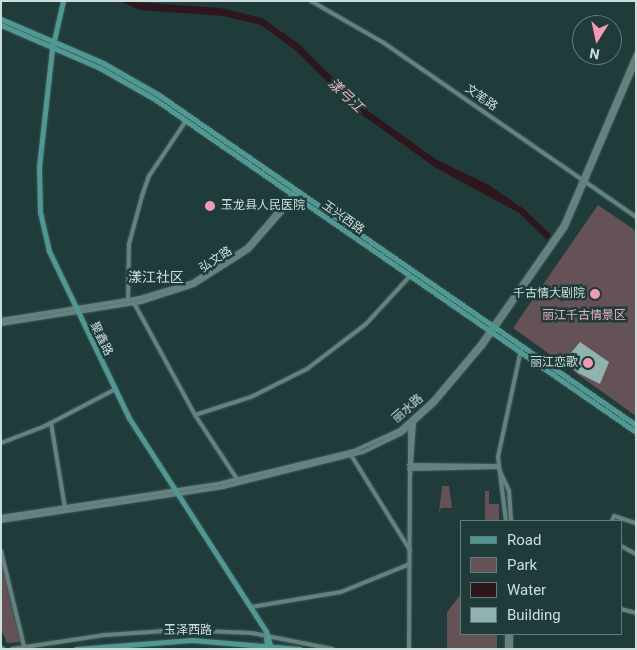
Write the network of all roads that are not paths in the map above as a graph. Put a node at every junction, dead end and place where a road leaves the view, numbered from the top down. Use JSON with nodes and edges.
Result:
{"nodes":[{"id":1,"x":62,"y":1,"type":"edge"},
{"id":2,"x":311,"y":1,"type":"edge"},
{"id":3,"x":1,"y":19,"type":"edge"},
{"id":4,"x":1,"y":25,"type":"edge"},
{"id":5,"x":51,"y":41,"type":"junction"},
{"id":6,"x":636,"y":54,"type":"edge"},
{"id":7,"x":636,"y":63,"type":"edge"},
{"id":8,"x":186,"y":121,"type":"junction"},
{"id":9,"x":587,"y":183,"type":"junction"},
{"id":10,"x":296,"y":194,"type":"junction"},
{"id":11,"x":636,"y":218,"type":"edge"},
{"id":12,"x":410,"y":276,"type":"junction"},
{"id":13,"x":128,"y":300,"type":"junction"},
{"id":14,"x":134,"y":303,"type":"junction"},
{"id":15,"x":74,"y":310,"type":"junction"},
{"id":16,"x":1,"y":322,"type":"edge"},
{"id":17,"x":493,"y":330,"type":"junction"},
{"id":18,"x":522,"y":349,"type":"junction"},
{"id":19,"x":112,"y":391,"type":"junction"},
{"id":20,"x":195,"y":415,"type":"junction"},
{"id":21,"x":412,"y":422,"type":"junction"},
{"id":22,"x":51,"y":423,"type":"junction"},
{"id":23,"x":636,"y":425,"type":"edge"},
{"id":24,"x":636,"y":432,"type":"edge"},
{"id":25,"x":1,"y":443,"type":"edge"},
{"id":26,"x":351,"y":455,"type":"junction"},
{"id":27,"x":498,"y":467,"type":"junction"},
{"id":28,"x":411,"y":468,"type":"junction"},
{"id":29,"x":237,"y":480,"type":"junction"},
{"id":30,"x":174,"y":493,"type":"junction"},
{"id":31,"x":65,"y":508,"type":"junction"},
{"id":32,"x":1,"y":519,"type":"edge"},
{"id":33,"x":506,"y":520,"type":"edge"},
{"id":34,"x":511,"y":520,"type":"edge"},
{"id":35,"x":612,"y":520,"type":"edge"},
{"id":36,"x":636,"y":523,"type":"edge"},
{"id":37,"x":622,"y":547,"type":"edge"},
{"id":38,"x":410,"y":550,"type":"junction"},
{"id":39,"x":1,"y":551,"type":"edge"},
{"id":40,"x":636,"y":554,"type":"edge"},
{"id":41,"x":410,"y":564,"type":"junction"},
{"id":42,"x":251,"y":607,"type":"junction"},
{"id":43,"x":622,"y":609,"type":"edge"},
{"id":44,"x":636,"y":613,"type":"edge"},
{"id":45,"x":507,"y":635,"type":"edge"},
{"id":46,"x":511,"y":635,"type":"edge"},
{"id":47,"x":266,"y":636,"type":"junction"},
{"id":48,"x":24,"y":646,"type":"junction"},
{"id":49,"x":269,"y":647,"type":"edge"},
{"id":50,"x":12,"y":649,"type":"edge"},
{"id":51,"x":76,"y":649,"type":"edge"},
{"id":52,"x":300,"y":649,"type":"edge"},
{"id":53,"x":332,"y":649,"type":"edge"},
{"id":54,"x":409,"y":649,"type":"edge"},
{"id":55,"x":507,"y":649,"type":"edge"},
{"id":56,"x":511,"y":649,"type":"edge"}],
"edges":[{"from":1,"to":5,"type":"main road","name":"聚鑫路"},
{"from":2,"to":9,"type":"street","name":"文笔路"},
{"from":3,"to":5,"type":"main road","name":"玉兴西路"},
{"from":4,"to":5,"type":"main road","name":"玉兴西路"},
{"from":5,"to":8,"type":"main road","name":"玉兴西路"},
{"from":5,"to":10,"type":"main road","name":"玉兴西路"},
{"from":5,"to":15,"type":"main road","name":"聚鑫路"},
{"from":6,"to":9,"type":"street","name":"丽水路"},
{"from":7,"to":9,"type":"street","name":"丽水路"},
{"from":8,"to":10,"type":"main road","name":"玉兴西路"},
{"from":8,"to":13,"type":"street"},
{"from":9,"to":11,"type":"street","name":"文笔路"},
{"from":9,"to":17,"type":"street","name":"丽水路"},
{"from":10,"to":12,"type":"main road","name":"玉兴西路"},
{"from":10,"to":13,"type":"street","name":"弘文路"},
{"from":10,"to":14,"type":"street","name":"弘文路"},
{"from":10,"to":17,"type":"main road","name":"玉兴西路"},
{"from":12,"to":17,"type":"main road","name":"玉兴西路"},
{"from":12,"to":20,"type":"street"},
{"from":13,"to":15,"type":"street","name":"弘文路"},
{"from":14,"to":15,"type":"street","name":"弘文路"},
{"from":14,"to":20,"type":"street"},
{"from":15,"to":16,"type":"street","name":"弘文路"},
{"from":15,"to":19,"type":"main road","name":"聚鑫路"},
{"from":15,"to":30,"type":"main road","name":"聚鑫路"},
{"from":17,"to":18,"type":"main road","name":"玉兴西路"},
{"from":17,"to":21,"type":"street","name":"丽水路"},
{"from":18,"to":23,"type":"main road","name":"玉兴西路"},
{"from":18,"to":24,"type":"main road","name":"玉兴西路"},
{"from":18,"to":27,"type":"street"},
{"from":19,"to":22,"type":"street"},
{"from":19,"to":30,"type":"main road","name":"聚鑫路"},
{"from":20,"to":29,"type":"street"},
{"from":21,"to":26,"type":"street","name":"丽水路"},
{"from":21,"to":28,"type":"street"},
{"from":21,"to":29,"type":"street","name":"丽水路"},
{"from":22,"to":25,"type":"street"},
{"from":22,"to":31,"type":"street"},
{"from":26,"to":30,"type":"street","name":"丽水路"},
{"from":26,"to":38,"type":"street"},
{"from":27,"to":28,"type":"street"},
{"from":27,"to":33,"type":"street"},
{"from":27,"to":34,"type":"street"},
{"from":28,"to":38,"type":"street"},
{"from":29,"to":30,"type":"street","name":"丽水路"},
{"from":30,"to":31,"type":"street","name":"丽水路"},
{"from":30,"to":32,"type":"street","name":"丽水路"},
{"from":30,"to":42,"type":"main road","name":"聚鑫路"},
{"from":30,"to":47,"type":"main road","name":"聚鑫路"},
{"from":31,"to":32,"type":"street","name":"丽水路"},
{"from":35,"to":36,"type":"street"},
{"from":37,"to":40,"type":"street"},
{"from":38,"to":41,"type":"street"},
{"from":39,"to":48,"type":"street"},
{"from":41,"to":42,"type":"street"},
{"from":41,"to":54,"type":"street"},
{"from":42,"to":47,"type":"main road","name":"聚鑫路"},
{"from":43,"to":44,"type":"street"},
{"from":45,"to":55,"type":"street"},
{"from":46,"to":56,"type":"street"},
{"from":47,"to":48,"type":"street"},
{"from":47,"to":49,"type":"main road","name":"聚鑫路"},
{"from":47,"to":53,"type":"street"},
{"from":48,"to":50,"type":"street"},
{"from":49,"to":51,"type":"main road","name":"玉泽西路"},
{"from":49,"to":52,"type":"main road","name":"玉泽西路"}]}
